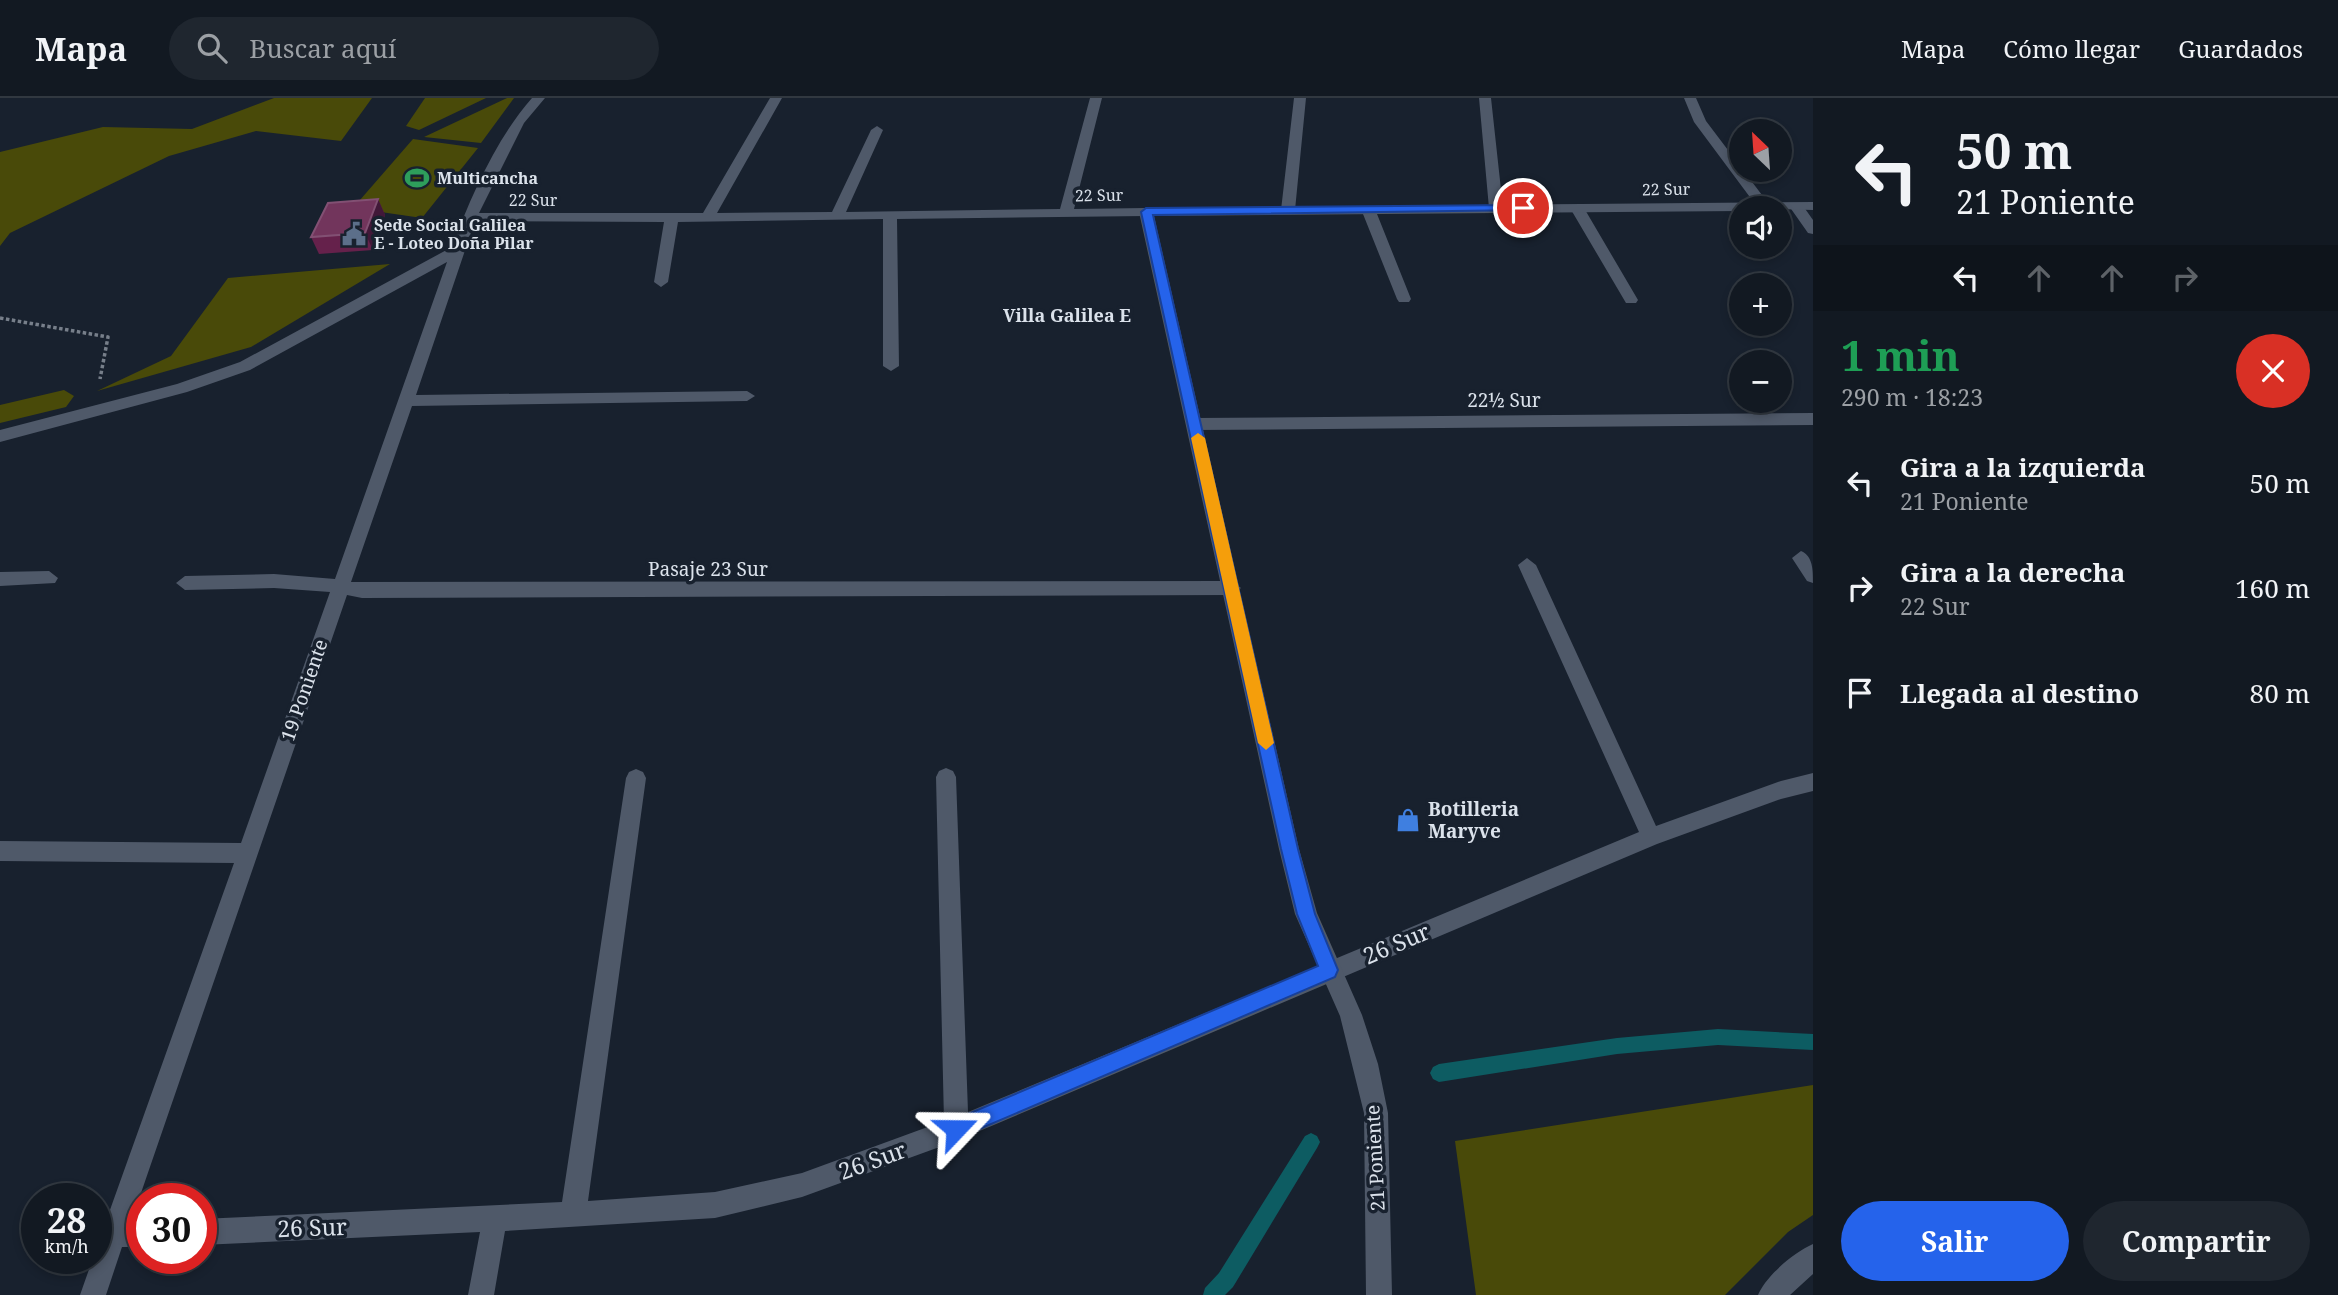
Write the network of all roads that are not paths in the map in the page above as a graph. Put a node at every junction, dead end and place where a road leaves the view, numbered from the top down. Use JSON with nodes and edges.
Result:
{"nodes":[{"id":1,"x":540,"y":98,"type":"edge"},
{"id":2,"x":776,"y":98,"type":"edge"},
{"id":3,"x":1096,"y":98,"type":"edge"},
{"id":4,"x":1300,"y":98,"type":"edge"},
{"id":5,"x":1485,"y":98,"type":"edge"},
{"id":6,"x":1690,"y":98,"type":"edge"},
{"id":7,"x":877,"y":130,"type":"dead end"},
{"id":8,"x":1755,"y":196,"type":"edge"},
{"id":9,"x":1729,"y":206,"type":"edge"},
{"id":10,"x":1792,"y":206,"type":"edge"},
{"id":11,"x":1796,"y":206,"type":"junction"},
{"id":12,"x":1813,"y":206,"type":"edge"},
{"id":13,"x":1496,"y":208,"type":"junction"},
{"id":14,"x":1577,"y":208,"type":"junction"},
{"id":15,"x":1368,"y":209,"type":"junction"},
{"id":16,"x":1288,"y":210,"type":"junction"},
{"id":17,"x":1146,"y":212,"type":"junction"},
{"id":18,"x":1066,"y":213,"type":"junction"},
{"id":19,"x":890,"y":215,"type":"junction"},
{"id":20,"x":838,"y":216,"type":"junction"},
{"id":21,"x":470,"y":217,"type":"junction"},
{"id":22,"x":708,"y":217,"type":"junction"},
{"id":23,"x":672,"y":218,"type":"junction"},
{"id":24,"x":1813,"y":230,"type":"edge"},
{"id":25,"x":458,"y":250,"type":"junction"},
{"id":26,"x":661,"y":282,"type":"dead end"},
{"id":27,"x":1404,"y":299,"type":"dead end"},
{"id":28,"x":1631,"y":300,"type":"dead end"},
{"id":29,"x":891,"y":366,"type":"dead end"},
{"id":30,"x":747,"y":396,"type":"dead end"},
{"id":31,"x":405,"y":401,"type":"junction"},
{"id":32,"x":1813,"y":419,"type":"edge"},
{"id":33,"x":1195,"y":424,"type":"junction"},
{"id":34,"x":0,"y":436,"type":"edge"},
{"id":35,"x":1801,"y":558,"type":"dead end"},
{"id":36,"x":1527,"y":565,"type":"dead end"},
{"id":37,"x":1813,"y":576,"type":"edge"},
{"id":38,"x":49,"y":578,"type":"dead end"},
{"id":39,"x":0,"y":579,"type":"edge"},
{"id":40,"x":185,"y":583,"type":"dead end"},
{"id":41,"x":341,"y":586,"type":"junction"},
{"id":42,"x":1232,"y":588,"type":"junction"},
{"id":43,"x":946,"y":777,"type":"dead end"},
{"id":44,"x":636,"y":778,"type":"dead end"},
{"id":45,"x":1813,"y":782,"type":"edge"},
{"id":46,"x":1651,"y":837,"type":"junction"},
{"id":47,"x":0,"y":851,"type":"edge"},
{"id":48,"x":248,"y":852,"type":"junction"},
{"id":49,"x":1329,"y":970,"type":"junction"},
{"id":50,"x":956,"y":1129,"type":"junction"},
{"id":51,"x":573,"y":1215,"type":"junction"},
{"id":52,"x":495,"y":1219,"type":"junction"},
{"id":53,"x":217,"y":1231,"type":"edge"},
{"id":54,"x":114,"y":1235,"type":"junction"},
{"id":55,"x":126,"y":1235,"type":"edge"},
{"id":56,"x":1813,"y":1257,"type":"edge"},
{"id":57,"x":93,"y":1295,"type":"edge"},
{"id":58,"x":481,"y":1295,"type":"edge"},
{"id":59,"x":1379,"y":1295,"type":"edge"},
{"id":60,"x":1771,"y":1295,"type":"edge"}],
"edges":[{"from":1,"to":21,"type":"street","name":"19 Poniente"},
{"from":2,"to":22,"type":"street"},
{"from":3,"to":18,"type":"street"},
{"from":4,"to":16,"type":"street"},
{"from":5,"to":13,"type":"street"},
{"from":6,"to":8,"type":"street"},
{"from":7,"to":20,"type":"street"},
{"from":9,"to":14,"type":"street","name":"22 Sur"},
{"from":10,"to":11,"type":"street","name":"22 Sur"},
{"from":11,"to":12,"type":"street","name":"22 Sur"},
{"from":11,"to":24,"type":"street"},
{"from":13,"to":14,"type":"street","name":"22 Sur"},
{"from":13,"to":15,"type":"street","name":"22 Sur"},
{"from":14,"to":28,"type":"street"},
{"from":15,"to":16,"type":"street","name":"22 Sur"},
{"from":15,"to":27,"type":"street"},
{"from":16,"to":17,"type":"street","name":"22 Sur"},
{"from":17,"to":18,"type":"street","name":"22 Sur"},
{"from":17,"to":33,"type":"street","name":"21 Poniente"},
{"from":18,"to":19,"type":"street","name":"22 Sur"},
{"from":19,"to":20,"type":"street","name":"22 Sur"},
{"from":19,"to":29,"type":"street"},
{"from":20,"to":22,"type":"street","name":"22 Sur"},
{"from":21,"to":23,"type":"street","name":"22 Sur"},
{"from":21,"to":25,"type":"street","name":"19 Poniente"},
{"from":22,"to":23,"type":"street","name":"22 Sur"},
{"from":23,"to":26,"type":"street"},
{"from":25,"to":31,"type":"street","name":"19 Poniente"},
{"from":25,"to":34,"type":"street"},
{"from":30,"to":31,"type":"street"},
{"from":31,"to":41,"type":"street","name":"19 Poniente"},
{"from":32,"to":33,"type":"street","name":"22½ Sur"},
{"from":33,"to":42,"type":"street","name":"21 Poniente"},
{"from":35,"to":37,"type":"street"},
{"from":36,"to":46,"type":"street"},
{"from":38,"to":39,"type":"street"},
{"from":40,"to":41,"type":"street","name":"Pasaje 23 Sur"},
{"from":41,"to":42,"type":"street","name":"Pasaje 23 Sur"},
{"from":41,"to":48,"type":"street","name":"19 Poniente"},
{"from":42,"to":49,"type":"street","name":"21 Poniente"},
{"from":43,"to":50,"type":"street"},
{"from":44,"to":51,"type":"street"},
{"from":45,"to":46,"type":"street","name":"26 Sur"},
{"from":46,"to":49,"type":"street","name":"26 Sur"},
{"from":47,"to":48,"type":"street"},
{"from":48,"to":54,"type":"street","name":"19 Poniente"},
{"from":49,"to":50,"type":"street","name":"26 Sur"},
{"from":49,"to":59,"type":"street","name":"21 Poniente"},
{"from":50,"to":51,"type":"street","name":"26 Sur"},
{"from":51,"to":52,"type":"street","name":"26 Sur"},
{"from":52,"to":53,"type":"street","name":"26 Sur"},
{"from":52,"to":58,"type":"street"},
{"from":54,"to":55,"type":"street"},
{"from":54,"to":57,"type":"street","name":"19 Poniente"},
{"from":56,"to":60,"type":"street"}]}
